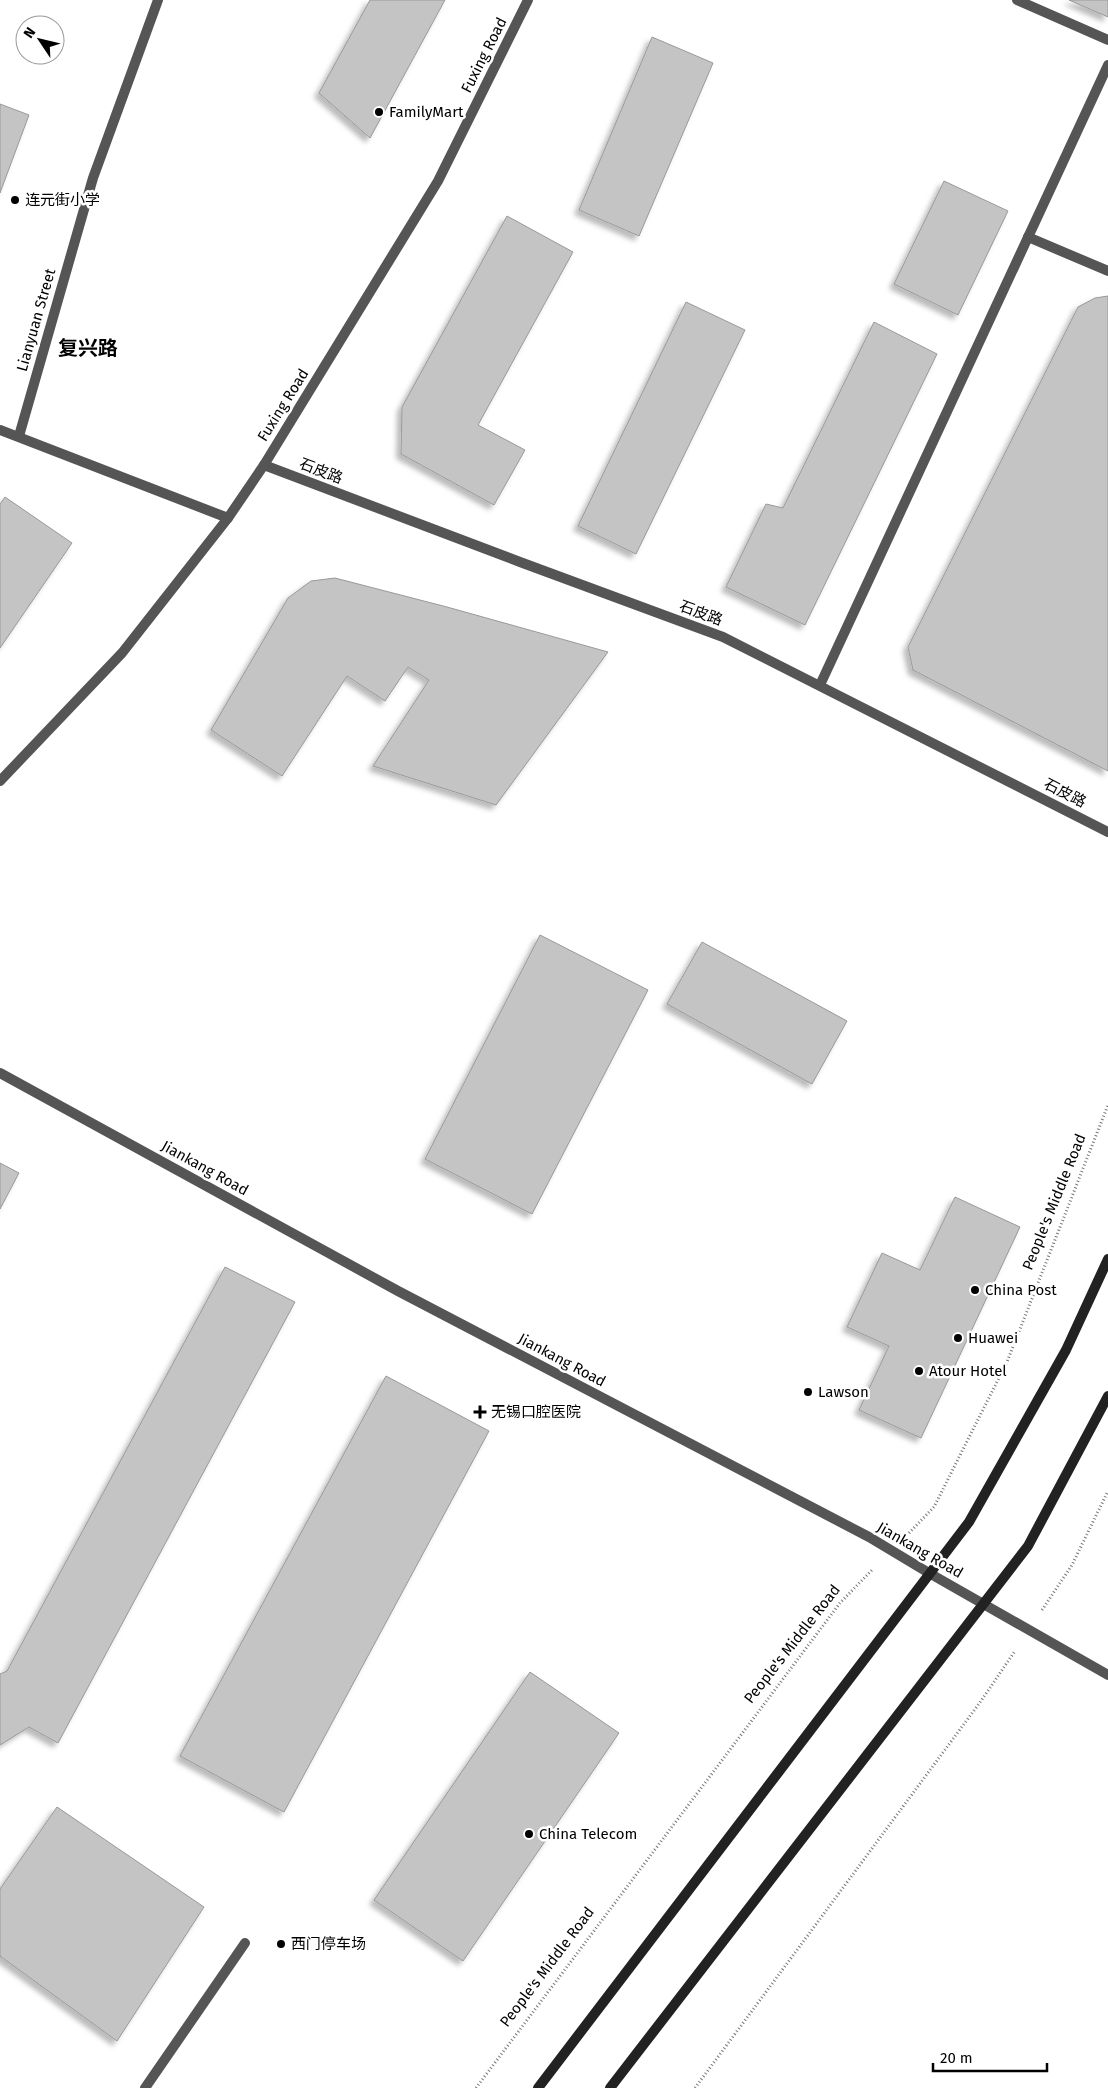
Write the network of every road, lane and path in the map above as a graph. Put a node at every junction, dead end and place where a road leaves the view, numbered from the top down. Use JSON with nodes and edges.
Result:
{"nodes":[{"id":1,"x":158,"y":0,"type":"edge"},
{"id":2,"x":528,"y":0,"type":"edge"},
{"id":3,"x":1017,"y":0,"type":"edge"},
{"id":4,"x":1108,"y":40,"type":"edge"},
{"id":5,"x":1108,"y":65,"type":"edge"},
{"id":6,"x":1028,"y":237,"type":"junction"},
{"id":7,"x":1108,"y":271,"type":"edge"},
{"id":8,"x":0,"y":430,"type":"edge"},
{"id":9,"x":18,"y":436,"type":"junction"},
{"id":10,"x":264,"y":465,"type":"junction"},
{"id":11,"x":228,"y":518,"type":"junction"},
{"id":12,"x":820,"y":685,"type":"junction"},
{"id":13,"x":0,"y":781,"type":"edge"},
{"id":14,"x":1108,"y":832,"type":"edge"},
{"id":15,"x":0,"y":1073,"type":"edge"},
{"id":16,"x":1108,"y":1105,"type":"edge"},
{"id":17,"x":1108,"y":1259,"type":"edge"},
{"id":18,"x":1108,"y":1396,"type":"edge"},
{"id":19,"x":1108,"y":1491,"type":"edge"},
{"id":20,"x":892,"y":1550,"type":"junction"},
{"id":21,"x":929,"y":1573,"type":"junction"},
{"id":22,"x":984,"y":1604,"type":"junction"},
{"id":23,"x":1028,"y":1630,"type":"junction"},
{"id":24,"x":1108,"y":1675,"type":"edge"},
{"id":25,"x":245,"y":1943,"type":"dead end"},
{"id":26,"x":145,"y":2088,"type":"edge"},
{"id":27,"x":476,"y":2088,"type":"edge"},
{"id":28,"x":538,"y":2088,"type":"edge"},
{"id":29,"x":610,"y":2088,"type":"edge"},
{"id":30,"x":695,"y":2088,"type":"edge"}],
"edges":[{"from":1,"to":9,"type":"street","name":"Lianyuan Street"},
{"from":2,"to":10,"type":"street","name":"Fuxing Road"},
{"from":3,"to":4,"type":"street"},
{"from":5,"to":6,"type":"street"},
{"from":6,"to":7,"type":"street"},
{"from":6,"to":12,"type":"street"},
{"from":8,"to":9,"type":"street"},
{"from":9,"to":11,"type":"street"},
{"from":10,"to":11,"type":"street","name":"Fuxing Road"},
{"from":10,"to":12,"type":"street","name":"石皮路"},
{"from":11,"to":13,"type":"street","name":"Fuxing Road"},
{"from":12,"to":14,"type":"street","name":"石皮路"},
{"from":15,"to":20,"type":"street","name":"Jiankang Road"},
{"from":16,"to":20,"type":"path","name":"People's Middle Road"},
{"from":17,"to":21,"type":"main road"},
{"from":18,"to":22,"type":"main road"},
{"from":19,"to":23,"type":"path"},
{"from":20,"to":21,"type":"street","name":"Jiankang Road"},
{"from":20,"to":27,"type":"path","name":"People's Middle Road"},
{"from":21,"to":22,"type":"street","name":"Jiankang Road"},
{"from":21,"to":28,"type":"main road"},
{"from":22,"to":23,"type":"street","name":"Jiankang Road"},
{"from":22,"to":29,"type":"main road"},
{"from":23,"to":24,"type":"street","name":"Jiankang Road"},
{"from":23,"to":30,"type":"path"},
{"from":25,"to":26,"type":"street"}]}
